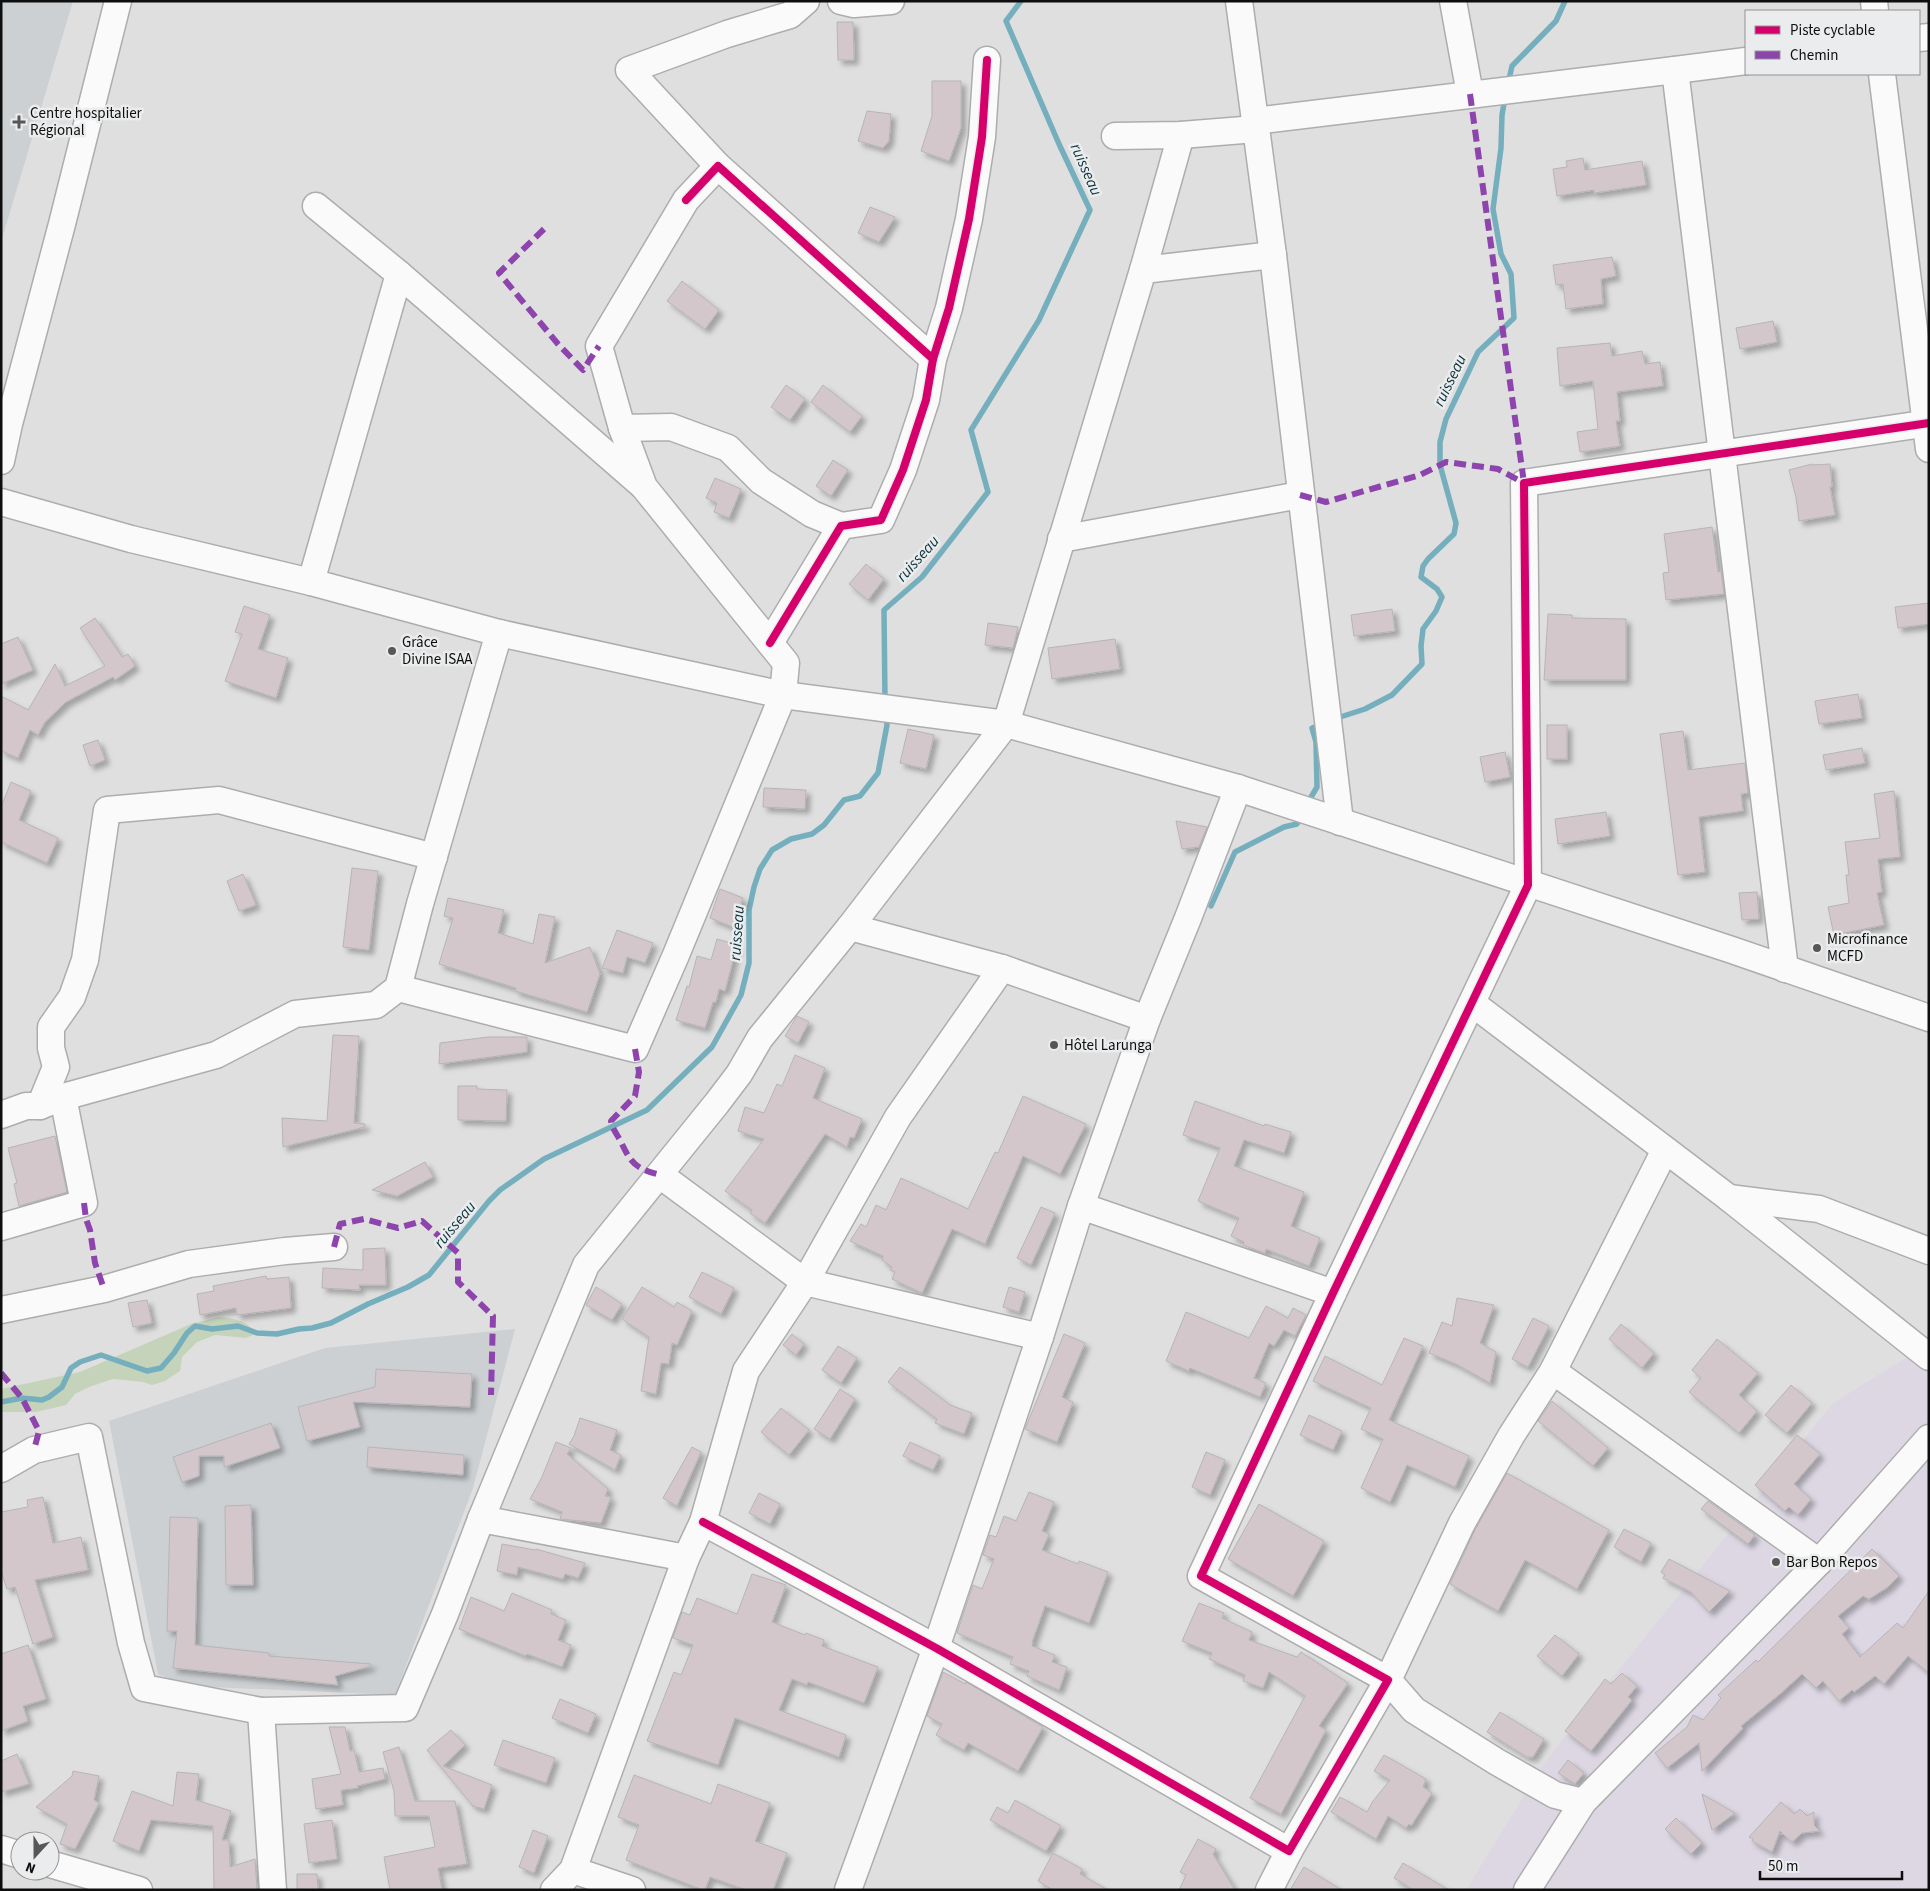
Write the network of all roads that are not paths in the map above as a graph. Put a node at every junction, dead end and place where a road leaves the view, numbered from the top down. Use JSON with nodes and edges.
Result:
{"nodes":[{"id":1,"x":118,"y":1,"type":"edge"},
{"id":2,"x":806,"y":1,"type":"edge"},
{"id":3,"x":840,"y":1,"type":"edge"},
{"id":4,"x":891,"y":1,"type":"edge"},
{"id":5,"x":1239,"y":1,"type":"edge"},
{"id":6,"x":1452,"y":1,"type":"edge"},
{"id":7,"x":987,"y":60,"type":"dead end"},
{"id":8,"x":1745,"y":61,"type":"edge"},
{"id":9,"x":1675,"y":70,"type":"junction"},
{"id":10,"x":1882,"y":75,"type":"edge"},
{"id":11,"x":1470,"y":94,"type":"junction"},
{"id":12,"x":1255,"y":125,"type":"junction"},
{"id":13,"x":1181,"y":135,"type":"junction"},
{"id":14,"x":1115,"y":136,"type":"dead end"},
{"id":15,"x":718,"y":166,"type":"junction"},
{"id":16,"x":316,"y":206,"type":"dead end"},
{"id":17,"x":1273,"y":255,"type":"junction"},
{"id":18,"x":1143,"y":270,"type":"junction"},
{"id":19,"x":399,"y":274,"type":"junction"},
{"id":20,"x":933,"y":359,"type":"junction"},
{"id":21,"x":1927,"y":423,"type":"edge"},
{"id":22,"x":622,"y":428,"type":"junction"},
{"id":23,"x":1929,"y":449,"type":"edge"},
{"id":24,"x":1722,"y":454,"type":"junction"},
{"id":25,"x":1,"y":461,"type":"edge"},
{"id":26,"x":644,"y":487,"type":"junction"},
{"id":27,"x":1300,"y":495,"type":"junction"},
{"id":28,"x":1,"y":502,"type":"edge"},
{"id":29,"x":842,"y":526,"type":"junction"},
{"id":30,"x":1061,"y":540,"type":"junction"},
{"id":31,"x":312,"y":582,"type":"junction"},
{"id":32,"x":499,"y":633,"type":"junction"},
{"id":33,"x":770,"y":643,"type":"junction"},
{"id":34,"x":783,"y":695,"type":"junction"},
{"id":35,"x":1006,"y":724,"type":"junction"},
{"id":36,"x":1238,"y":788,"type":"junction"},
{"id":37,"x":1340,"y":822,"type":"junction"},
{"id":38,"x":434,"y":857,"type":"junction"},
{"id":39,"x":1528,"y":885,"type":"junction"},
{"id":40,"x":850,"y":927,"type":"junction"},
{"id":41,"x":1002,"y":968,"type":"junction"},
{"id":42,"x":1785,"y":969,"type":"junction"},
{"id":43,"x":398,"y":988,"type":"junction"},
{"id":44,"x":1472,"y":1003,"type":"junction"},
{"id":45,"x":1929,"y":1018,"type":"edge"},
{"id":46,"x":1147,"y":1019,"type":"junction"},
{"id":47,"x":52,"y":1102,"type":"junction"},
{"id":48,"x":1,"y":1115,"type":"edge"},
{"id":49,"x":1665,"y":1150,"type":"junction"},
{"id":50,"x":660,"y":1175,"type":"junction"},
{"id":51,"x":1729,"y":1198,"type":"junction"},
{"id":52,"x":1081,"y":1206,"type":"junction"},
{"id":53,"x":1,"y":1227,"type":"edge"},
{"id":54,"x":334,"y":1247,"type":"dead end"},
{"id":55,"x":1929,"y":1250,"type":"edge"},
{"id":56,"x":805,"y":1282,"type":"junction"},
{"id":57,"x":1333,"y":1293,"type":"junction"},
{"id":58,"x":1,"y":1310,"type":"edge"},
{"id":59,"x":1040,"y":1337,"type":"junction"},
{"id":60,"x":1929,"y":1357,"type":"edge"},
{"id":61,"x":1553,"y":1371,"type":"junction"},
{"id":62,"x":1929,"y":1438,"type":"edge"},
{"id":63,"x":1,"y":1470,"type":"edge"},
{"id":64,"x":481,"y":1519,"type":"junction"},
{"id":65,"x":703,"y":1522,"type":"junction"},
{"id":66,"x":686,"y":1558,"type":"junction"},
{"id":67,"x":1819,"y":1562,"type":"junction"},
{"id":68,"x":936,"y":1648,"type":"junction"},
{"id":69,"x":1388,"y":1680,"type":"junction"},
{"id":70,"x":261,"y":1711,"type":"junction"},
{"id":71,"x":1583,"y":1802,"type":"junction"},
{"id":72,"x":1289,"y":1851,"type":"junction"},
{"id":73,"x":60,"y":1867,"type":"edge"},
{"id":74,"x":573,"y":1870,"type":"junction"},
{"id":75,"x":139,"y":1890,"type":"edge"},
{"id":76,"x":273,"y":1890,"type":"edge"},
{"id":77,"x":554,"y":1890,"type":"edge"},
{"id":78,"x":632,"y":1890,"type":"edge"},
{"id":79,"x":848,"y":1890,"type":"edge"},
{"id":80,"x":1269,"y":1890,"type":"edge"},
{"id":81,"x":1527,"y":1890,"type":"edge"}],
"edges":[{"from":1,"to":25,"type":"street"},
{"from":2,"to":15,"type":"street"},
{"from":3,"to":4,"type":"street"},
{"from":5,"to":12,"type":"street"},
{"from":6,"to":11,"type":"street"},
{"from":7,"to":20,"type":"street"},
{"from":8,"to":9,"type":"street"},
{"from":9,"to":11,"type":"street"},
{"from":9,"to":24,"type":"street"},
{"from":10,"to":21,"type":"street"},
{"from":11,"to":12,"type":"street"},
{"from":12,"to":13,"type":"street"},
{"from":12,"to":17,"type":"street"},
{"from":13,"to":14,"type":"street"},
{"from":13,"to":18,"type":"street"},
{"from":15,"to":20,"type":"street"},
{"from":15,"to":22,"type":"street"},
{"from":16,"to":19,"type":"street"},
{"from":17,"to":18,"type":"street"},
{"from":17,"to":27,"type":"street"},
{"from":18,"to":30,"type":"street"},
{"from":19,"to":26,"type":"street"},
{"from":19,"to":31,"type":"street"},
{"from":20,"to":29,"type":"street"},
{"from":21,"to":23,"type":"street"},
{"from":21,"to":24,"type":"street"},
{"from":22,"to":26,"type":"street"},
{"from":22,"to":29,"type":"street"},
{"from":24,"to":39,"type":"street"},
{"from":24,"to":42,"type":"street"},
{"from":26,"to":33,"type":"street"},
{"from":27,"to":30,"type":"street"},
{"from":27,"to":37,"type":"street"},
{"from":28,"to":31,"type":"street"},
{"from":29,"to":33,"type":"street"},
{"from":30,"to":35,"type":"street"},
{"from":31,"to":32,"type":"street"},
{"from":32,"to":34,"type":"street"},
{"from":32,"to":38,"type":"street"},
{"from":33,"to":34,"type":"street"},
{"from":34,"to":35,"type":"street"},
{"from":34,"to":43,"type":"street"},
{"from":35,"to":36,"type":"street"},
{"from":35,"to":40,"type":"street"},
{"from":36,"to":37,"type":"street"},
{"from":36,"to":46,"type":"street"},
{"from":37,"to":39,"type":"street"},
{"from":38,"to":43,"type":"street"},
{"from":38,"to":47,"type":"street"},
{"from":39,"to":42,"type":"street"},
{"from":39,"to":44,"type":"street"},
{"from":40,"to":41,"type":"street"},
{"from":40,"to":50,"type":"street"},
{"from":41,"to":46,"type":"street"},
{"from":41,"to":56,"type":"street"},
{"from":42,"to":45,"type":"street"},
{"from":43,"to":47,"type":"street"},
{"from":44,"to":49,"type":"street"},
{"from":44,"to":57,"type":"street"},
{"from":46,"to":52,"type":"street"},
{"from":47,"to":48,"type":"street"},
{"from":47,"to":53,"type":"street"},
{"from":49,"to":51,"type":"street"},
{"from":49,"to":61,"type":"street"},
{"from":50,"to":56,"type":"street"},
{"from":50,"to":64,"type":"street"},
{"from":51,"to":55,"type":"street"},
{"from":51,"to":60,"type":"street"},
{"from":52,"to":57,"type":"street"},
{"from":52,"to":59,"type":"street"},
{"from":54,"to":58,"type":"street"},
{"from":56,"to":59,"type":"street"},
{"from":56,"to":65,"type":"street"},
{"from":57,"to":69,"type":"street"},
{"from":59,"to":68,"type":"street"},
{"from":61,"to":67,"type":"street"},
{"from":61,"to":69,"type":"street"},
{"from":62,"to":67,"type":"street"},
{"from":63,"to":70,"type":"street"},
{"from":64,"to":66,"type":"street"},
{"from":64,"to":70,"type":"street"},
{"from":65,"to":66,"type":"street"},
{"from":65,"to":68,"type":"street"},
{"from":66,"to":74,"type":"street"},
{"from":67,"to":71,"type":"street"},
{"from":68,"to":72,"type":"street"},
{"from":68,"to":79,"type":"street"},
{"from":69,"to":71,"type":"street"},
{"from":69,"to":72,"type":"street"},
{"from":70,"to":76,"type":"street"},
{"from":71,"to":81,"type":"street"},
{"from":72,"to":80,"type":"street"},
{"from":73,"to":75,"type":"street"},
{"from":74,"to":77,"type":"street"},
{"from":74,"to":78,"type":"street"}]}
